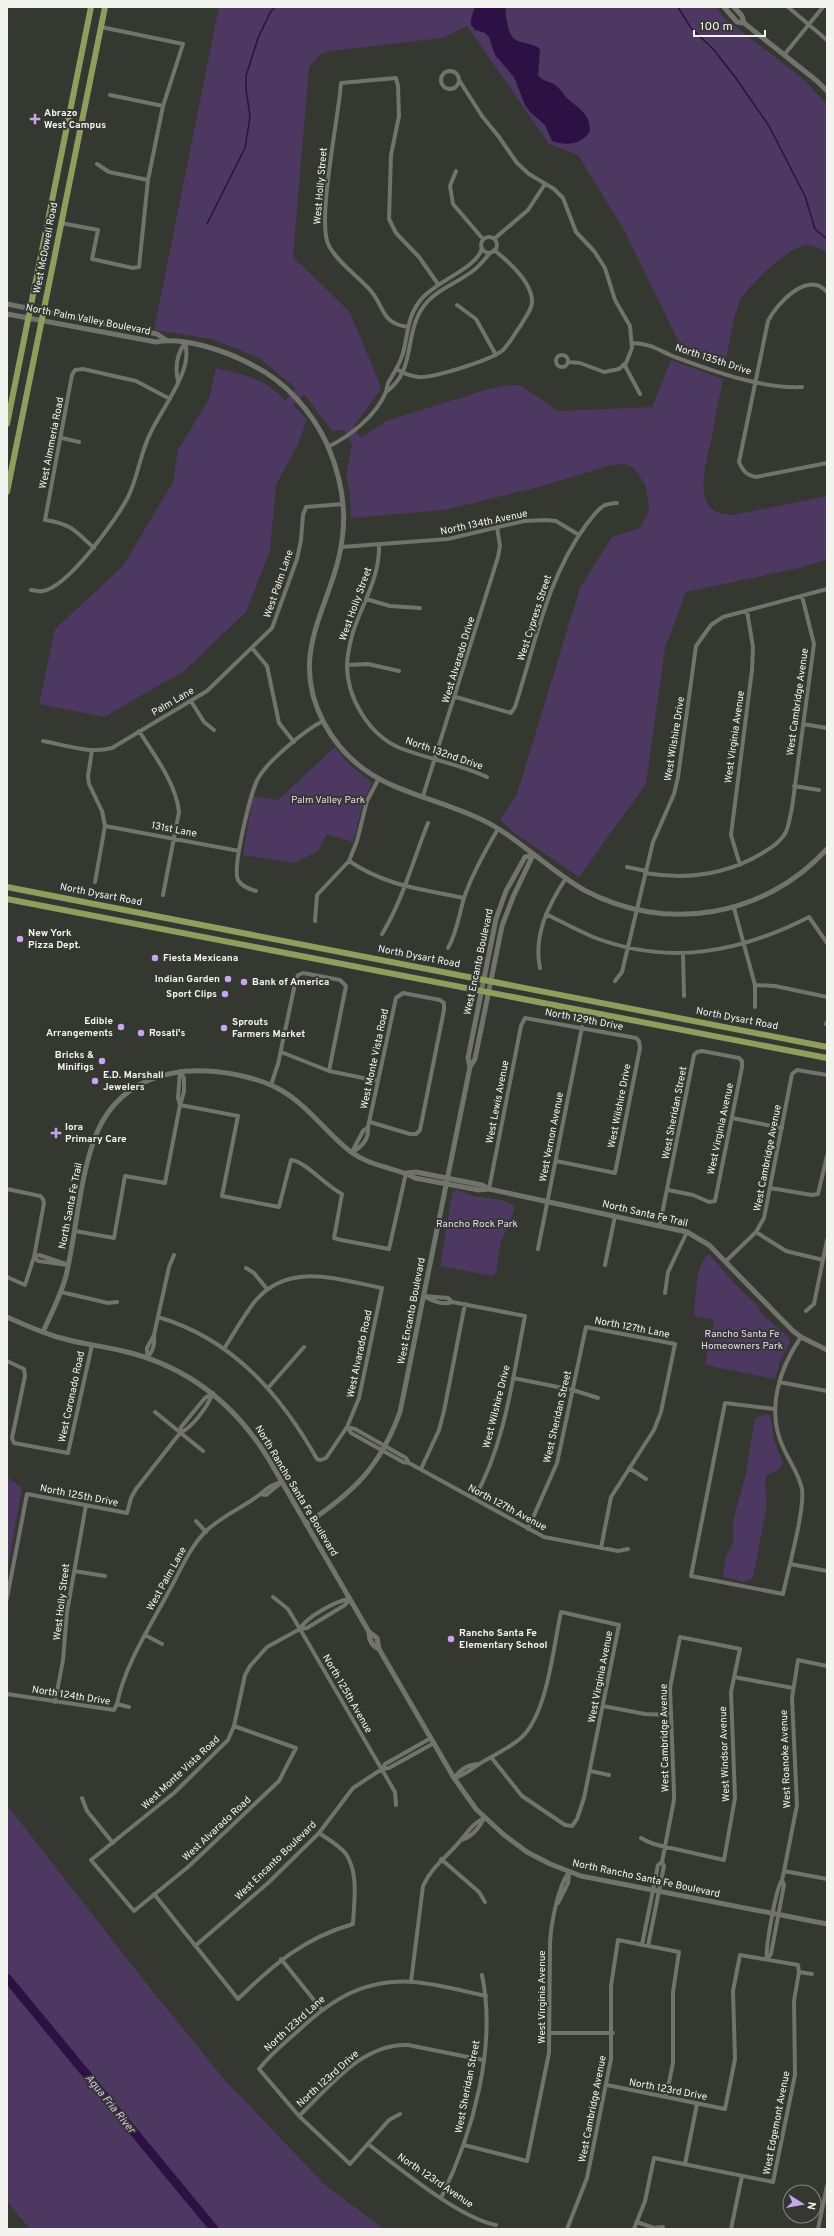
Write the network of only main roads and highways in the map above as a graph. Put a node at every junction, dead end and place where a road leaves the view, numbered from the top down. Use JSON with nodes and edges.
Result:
{"nodes":[{"id":1,"x":91,"y":7,"type":"edge"},
{"id":2,"x":105,"y":7,"type":"edge"},
{"id":3,"x":7,"y":424,"type":"edge"},
{"id":4,"x":7,"y":492,"type":"edge"},
{"id":5,"x":7,"y":887,"type":"edge"},
{"id":6,"x":7,"y":899,"type":"edge"},
{"id":7,"x":827,"y":1047,"type":"edge"},
{"id":8,"x":827,"y":1058,"type":"edge"}],
"edges":[{"from":1,"to":3,"type":"main road","name":"West McDowell Road"},
{"from":2,"to":4,"type":"main road","name":"West McDowell Road"},
{"from":5,"to":7,"type":"main road","name":"North Dysart Road"},
{"from":6,"to":8,"type":"main road","name":"North Dysart Road"}]}
